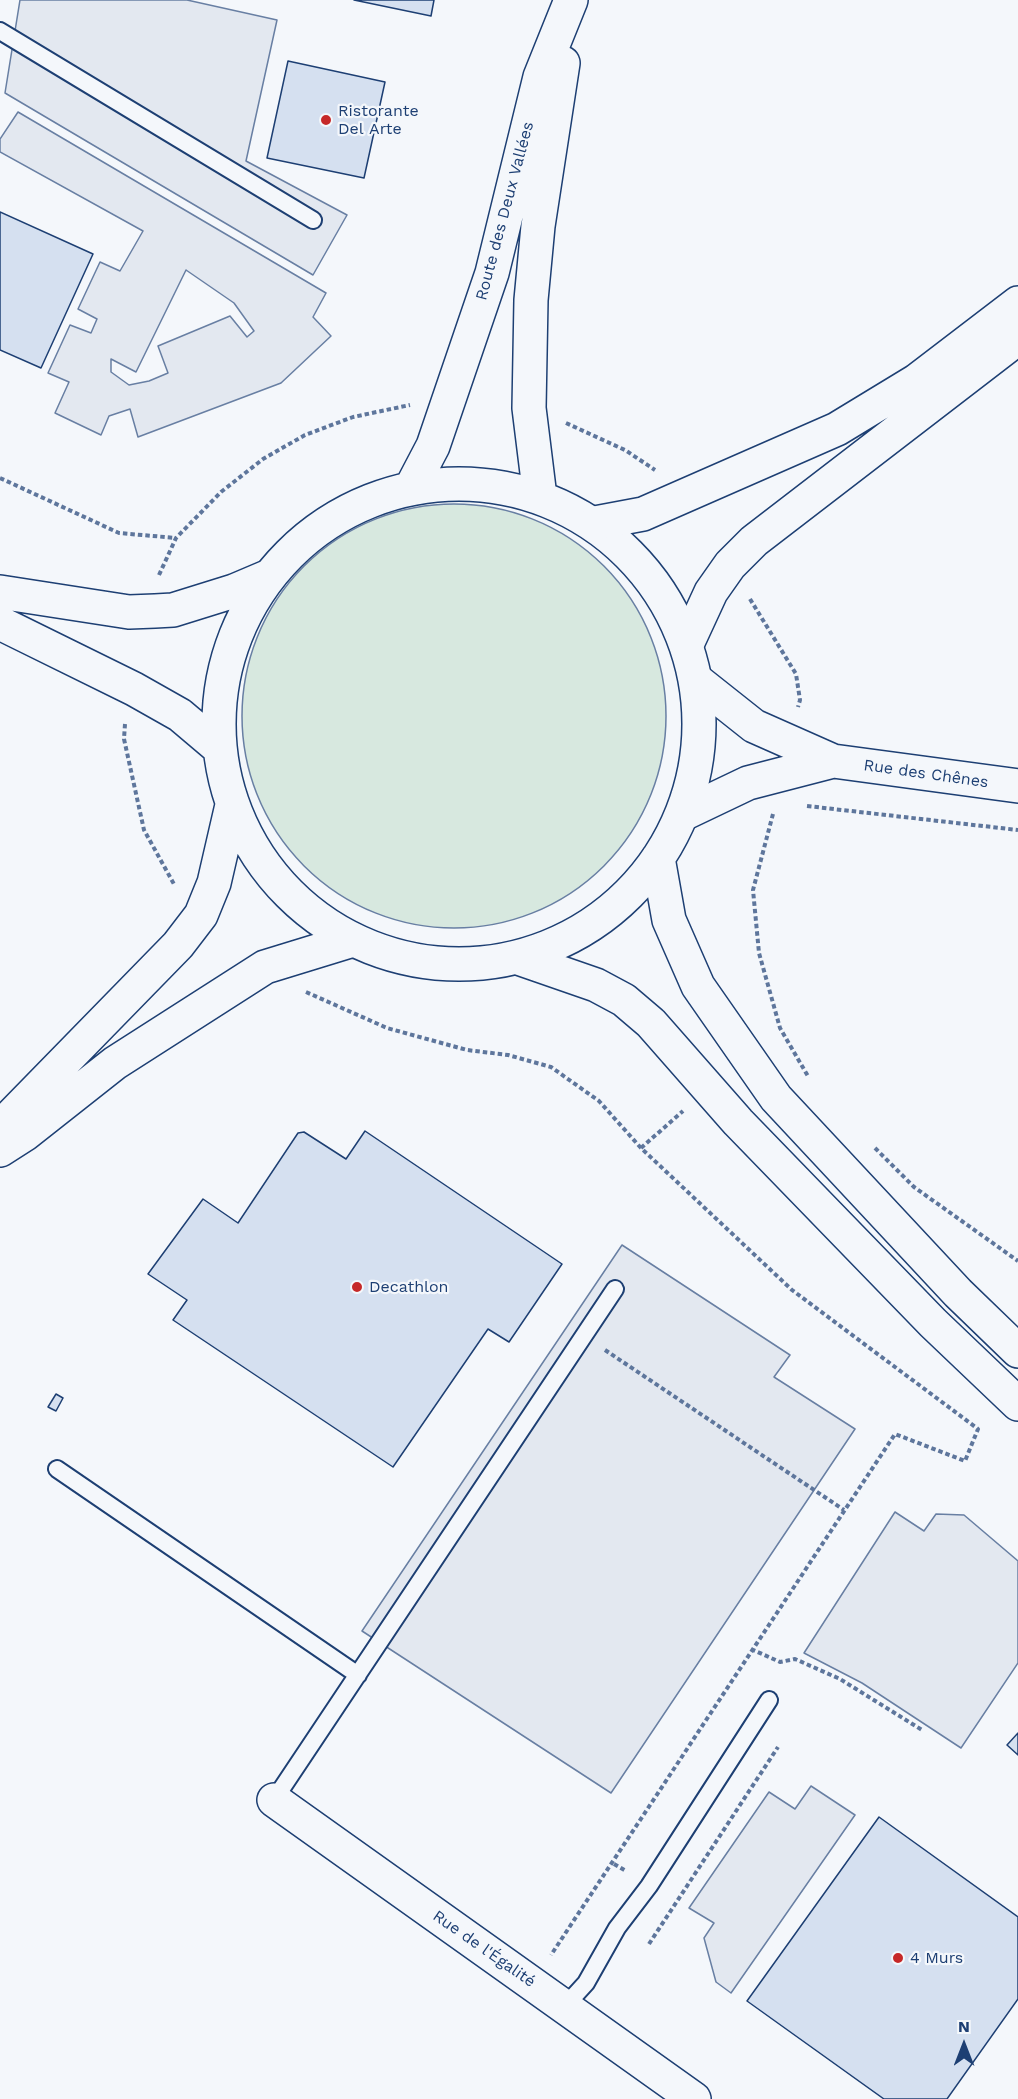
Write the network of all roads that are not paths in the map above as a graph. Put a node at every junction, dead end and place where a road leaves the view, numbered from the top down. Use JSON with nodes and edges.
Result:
{"nodes":[{"id":1,"x":571,"y":0,"type":"edge"},
{"id":2,"x":0,"y":31,"type":"edge"},
{"id":3,"x":312,"y":220,"type":"dead end"},
{"id":4,"x":1018,"y":303,"type":"edge"},
{"id":5,"x":1018,"y":338,"type":"edge"},
{"id":6,"x":411,"y":488,"type":"junction"},
{"id":7,"x":540,"y":496,"type":"junction"},
{"id":8,"x":595,"y":523,"type":"junction"},
{"id":9,"x":267,"y":577,"type":"junction"},
{"id":10,"x":0,"y":592,"type":"edge"},
{"id":11,"x":0,"y":623,"type":"edge"},
{"id":12,"x":687,"y":644,"type":"junction"},
{"id":13,"x":696,"y":680,"type":"junction"},
{"id":14,"x":219,"y":748,"type":"junction"},
{"id":15,"x":786,"y":759,"type":"junction"},
{"id":16,"x":1018,"y":786,"type":"edge"},
{"id":17,"x":232,"y":805,"type":"junction"},
{"id":18,"x":683,"y":814,"type":"junction"},
{"id":19,"x":658,"y":858,"type":"junction"},
{"id":20,"x":352,"y":940,"type":"junction"},
{"id":21,"x":521,"y":959,"type":"junction"},
{"id":22,"x":0,"y":1132,"type":"edge"},
{"id":23,"x":0,"y":1150,"type":"edge"},
{"id":24,"x":615,"y":1289,"type":"dead end"},
{"id":25,"x":1018,"y":1351,"type":"edge"},
{"id":26,"x":1018,"y":1404,"type":"edge"},
{"id":27,"x":57,"y":1469,"type":"dead end"},
{"id":28,"x":358,"y":1675,"type":"junction"},
{"id":29,"x":769,"y":1700,"type":"dead end"},
{"id":30,"x":274,"y":1800,"type":"joint"},
{"id":31,"x":566,"y":2006,"type":"junction"},
{"id":32,"x":694,"y":2099,"type":"edge"}],
"edges":[{"from":1,"to":6,"type":"main road","name":"Route des Deux Vallées"},
{"from":1,"to":7,"type":"main road","name":"Route des Deux Vallées"},
{"from":2,"to":3,"type":"lane"},
{"from":4,"to":8,"type":"main road"},
{"from":5,"to":12,"type":"main road"},
{"from":6,"to":7,"type":"main road"},
{"from":6,"to":9,"type":"main road"},
{"from":7,"to":8,"type":"main road"},
{"from":8,"to":12,"type":"main road"},
{"from":9,"to":10,"type":"main road"},
{"from":9,"to":14,"type":"main road"},
{"from":11,"to":14,"type":"main road"},
{"from":12,"to":13,"type":"main road"},
{"from":13,"to":15,"type":"main road"},
{"from":13,"to":18,"type":"main road"},
{"from":14,"to":17,"type":"main road"},
{"from":15,"to":16,"type":"main road","name":"Rue des Chênes"},
{"from":15,"to":18,"type":"main road","name":"Rue des Chênes"},
{"from":17,"to":20,"type":"main road"},
{"from":17,"to":22,"type":"main road"},
{"from":18,"to":19,"type":"main road"},
{"from":19,"to":21,"type":"main road"},
{"from":19,"to":25,"type":"main road"},
{"from":20,"to":21,"type":"main road"},
{"from":20,"to":23,"type":"main road"},
{"from":21,"to":26,"type":"main road"},
{"from":24,"to":28,"type":"lane"},
{"from":27,"to":28,"type":"lane"},
{"from":28,"to":30,"type":"lane"},
{"from":29,"to":31,"type":"lane"},
{"from":30,"to":31,"type":"main road","name":"Rue de l'Égalité"},
{"from":31,"to":32,"type":"main road","name":"Rue de l'Égalité"}]}
